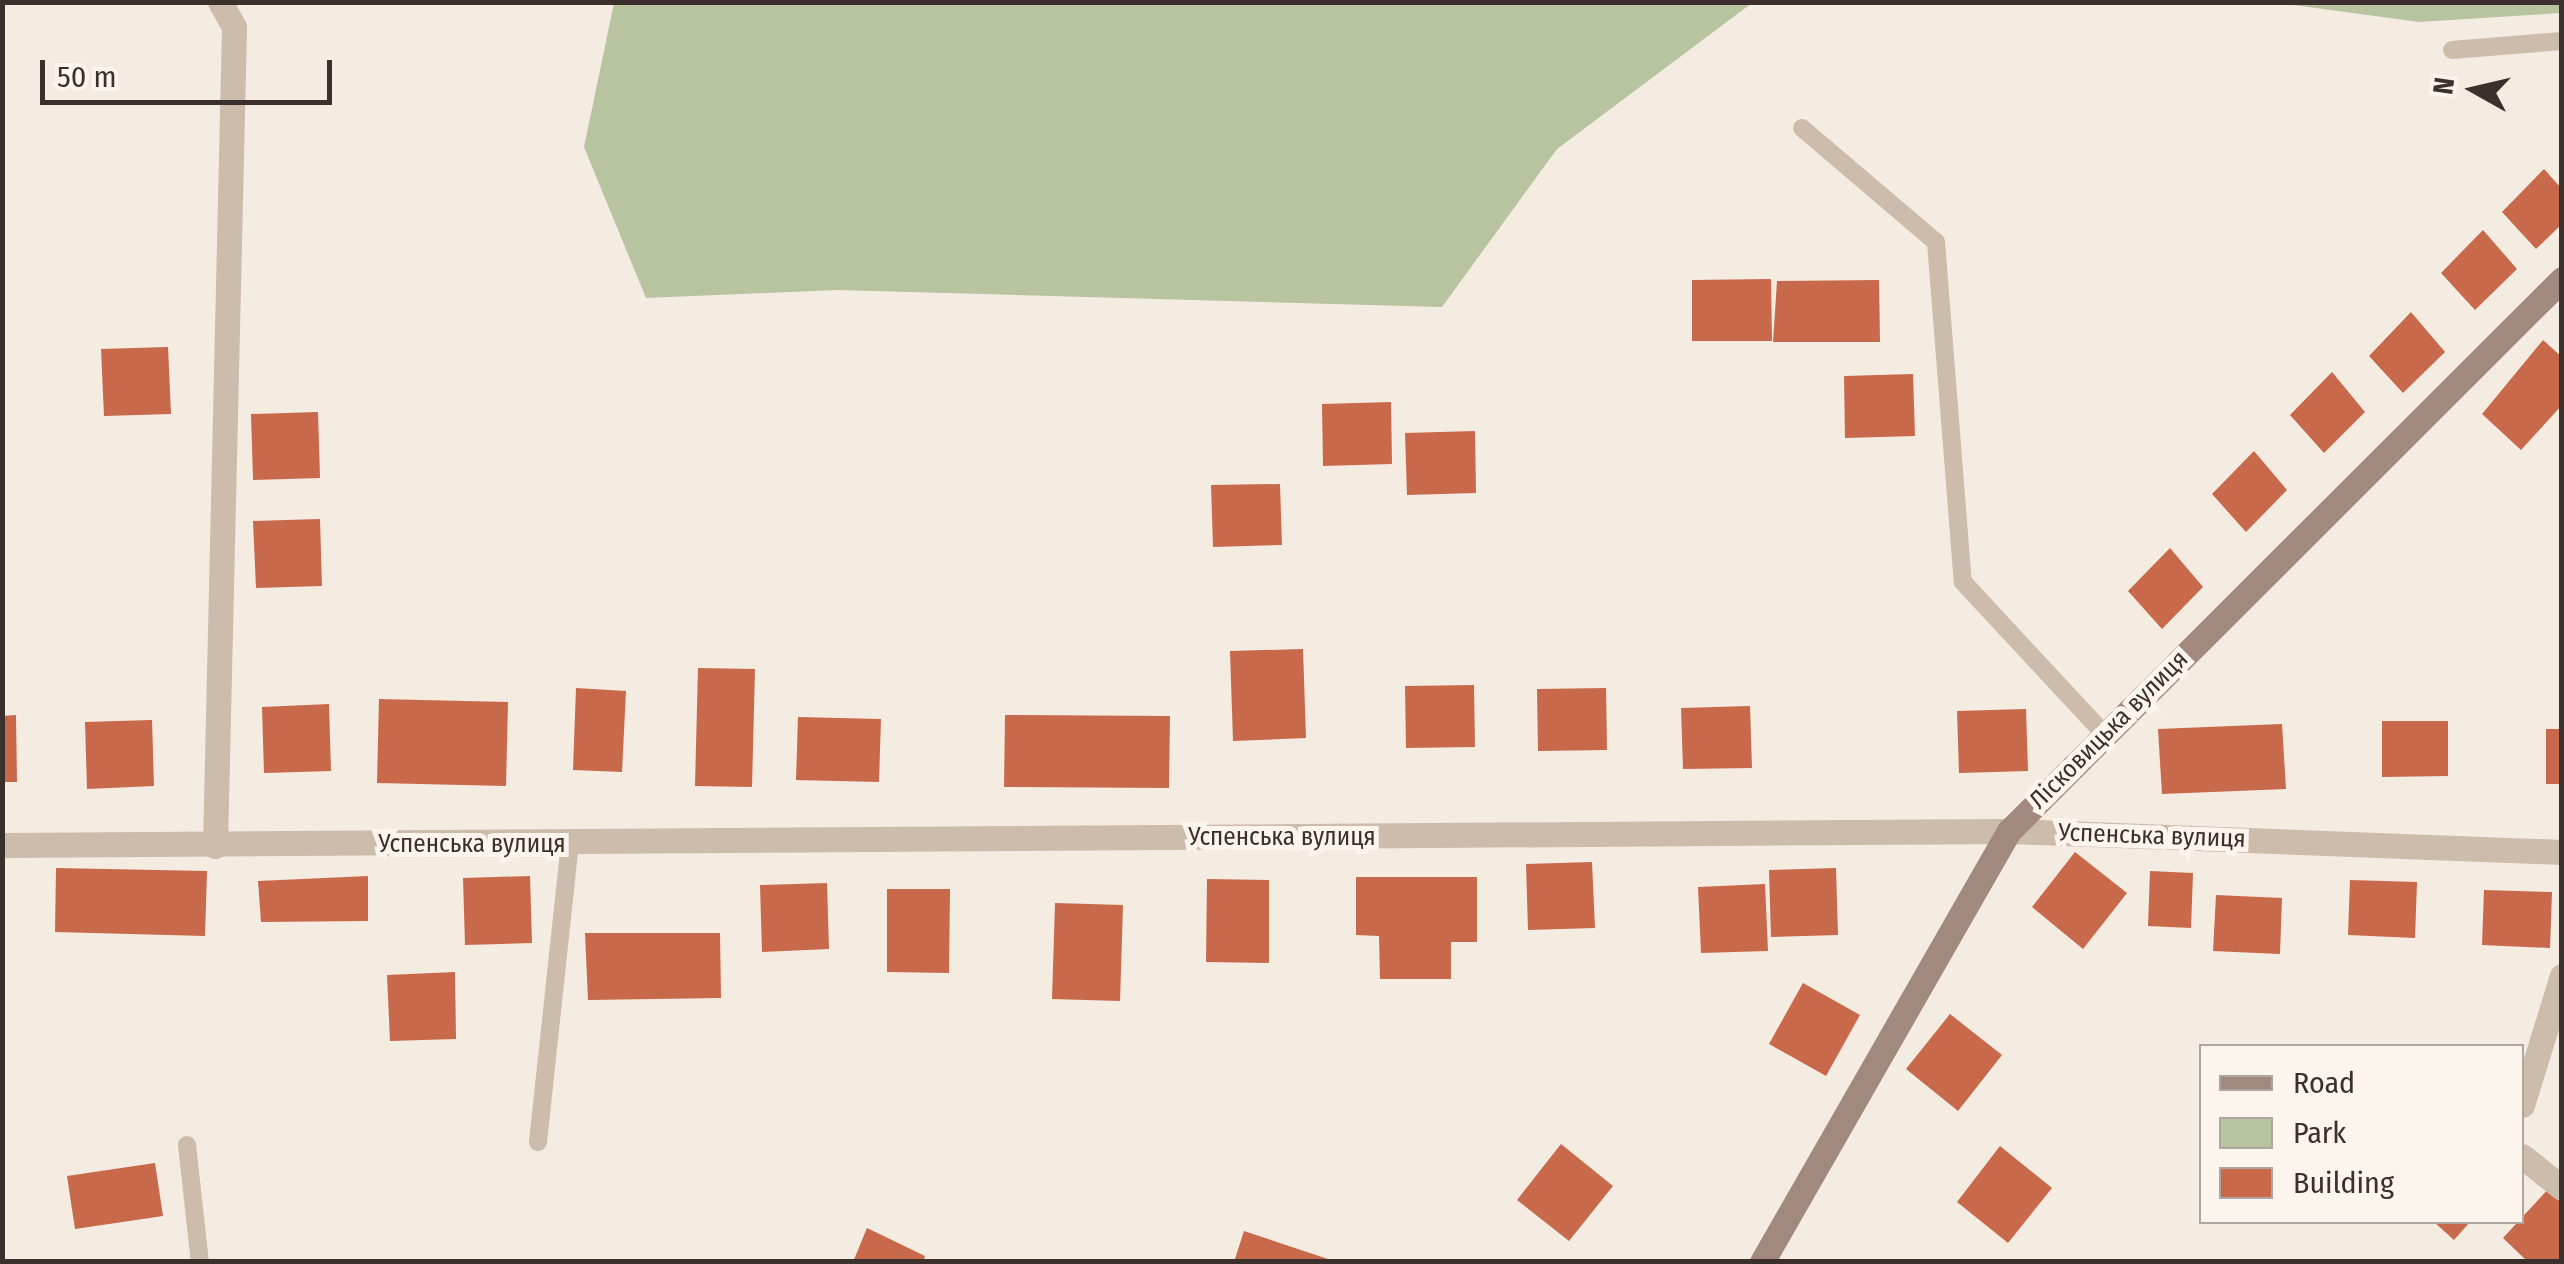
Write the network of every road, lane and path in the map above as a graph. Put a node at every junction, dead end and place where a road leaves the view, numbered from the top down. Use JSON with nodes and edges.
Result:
{"nodes":[{"id":1,"x":220,"y":2,"type":"edge"},
{"id":2,"x":2562,"y":41,"type":"edge"},
{"id":3,"x":2452,"y":50,"type":"dead end"},
{"id":4,"x":1802,"y":128,"type":"dead end"},
{"id":5,"x":2562,"y":280,"type":"edge"},
{"id":6,"x":2105,"y":735,"type":"junction"},
{"id":7,"x":2009,"y":831,"type":"junction"},
{"id":8,"x":570,"y":843,"type":"junction"},
{"id":9,"x":2,"y":845,"type":"edge"},
{"id":10,"x":215,"y":846,"type":"junction"},
{"id":11,"x":2562,"y":852,"type":"edge"},
{"id":12,"x":2562,"y":976,"type":"edge"},
{"id":13,"x":2524,"y":1099,"type":"edge"},
{"id":14,"x":538,"y":1142,"type":"dead end"},
{"id":15,"x":187,"y":1145,"type":"dead end"},
{"id":16,"x":2524,"y":1158,"type":"edge"},
{"id":17,"x":2562,"y":1188,"type":"edge"},
{"id":18,"x":200,"y":1262,"type":"edge"},
{"id":19,"x":1762,"y":1262,"type":"edge"}],
"edges":[{"from":1,"to":10,"type":"street"},
{"from":2,"to":3,"type":"lane"},
{"from":4,"to":6,"type":"lane"},
{"from":5,"to":6,"type":"main road","name":"Лісковицька вулиця"},
{"from":6,"to":7,"type":"main road","name":"Лісковицька вулиця"},
{"from":7,"to":8,"type":"street","name":"Успенська вулиця"},
{"from":7,"to":11,"type":"street","name":"Успенська вулиця"},
{"from":7,"to":19,"type":"main road","name":"Лісковицька вулиця"},
{"from":8,"to":10,"type":"street","name":"Успенська вулиця"},
{"from":8,"to":14,"type":"lane"},
{"from":9,"to":10,"type":"street","name":"Успенська вулиця"},
{"from":12,"to":13,"type":"street"},
{"from":15,"to":18,"type":"lane"},
{"from":16,"to":17,"type":"street"}]}
